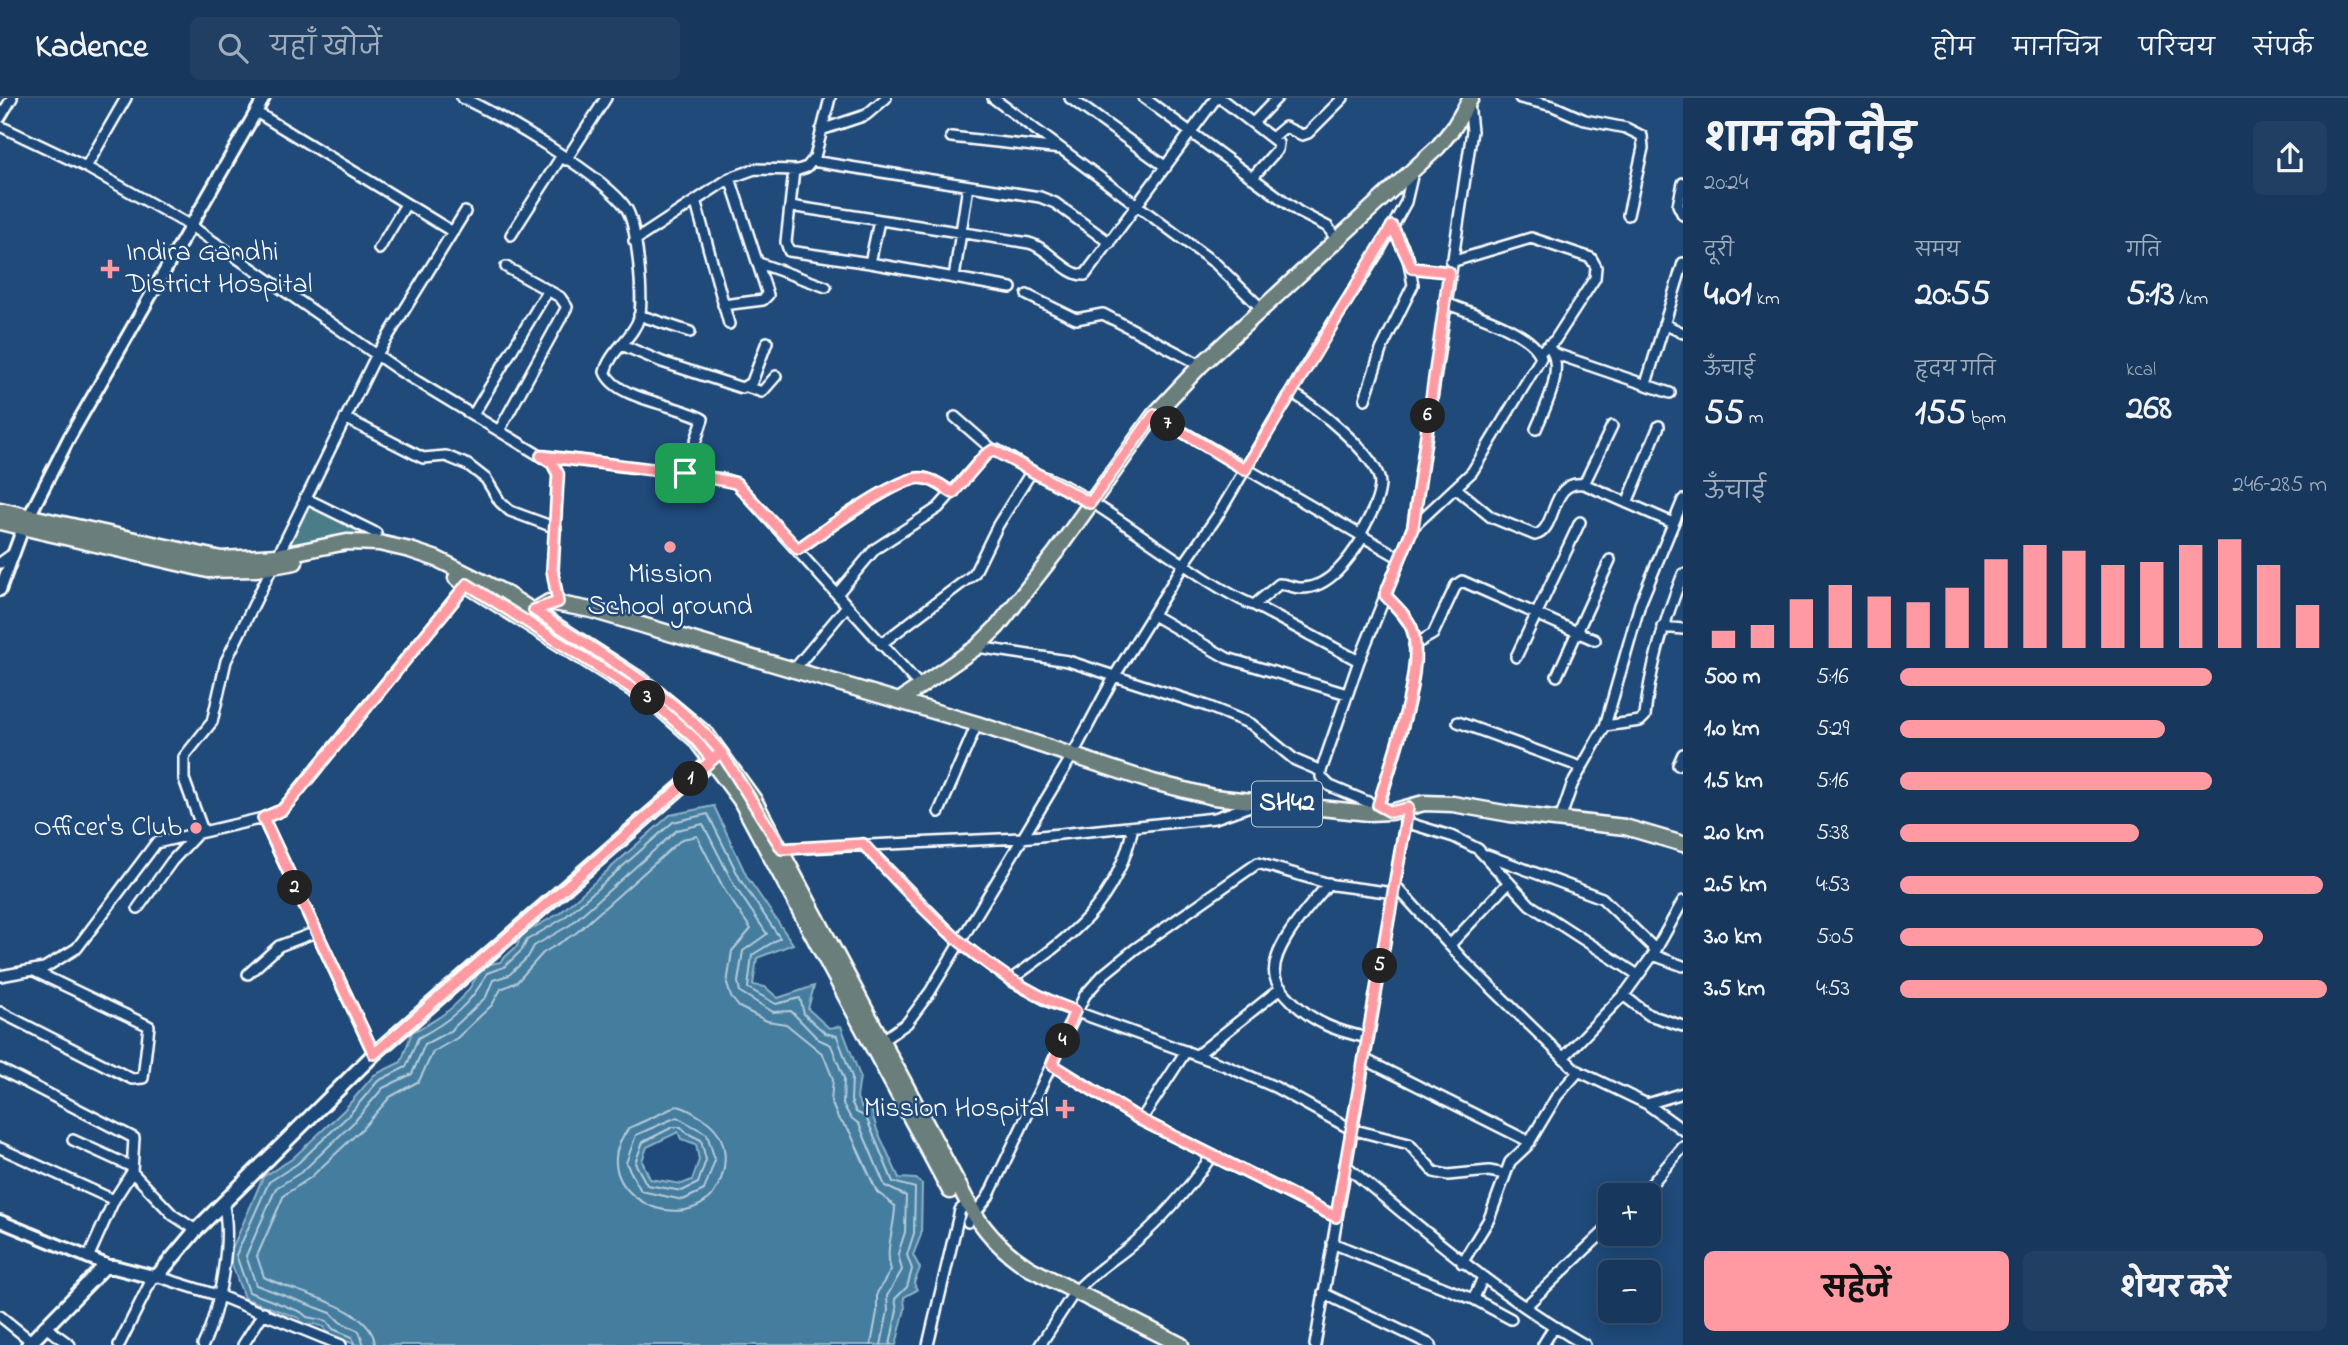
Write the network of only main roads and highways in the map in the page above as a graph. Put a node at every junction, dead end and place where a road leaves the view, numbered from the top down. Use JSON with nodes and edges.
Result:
{"nodes":[{"id":1,"x":1470,"y":100,"type":"edge"},
{"id":2,"x":0,"y":510,"type":"edge"},
{"id":3,"x":0,"y":522,"type":"edge"},
{"id":4,"x":26,"y":522,"type":"junction"},
{"id":5,"x":528,"y":614,"type":"junction"},
{"id":6,"x":899,"y":701,"type":"junction"},
{"id":7,"x":717,"y":756,"type":"junction"},
{"id":8,"x":1683,"y":844,"type":"edge"},
{"id":9,"x":877,"y":1043,"type":"junction"},
{"id":10,"x":1073,"y":1296,"type":"junction"},
{"id":11,"x":29,"y":1343,"type":"edge"},
{"id":12,"x":1157,"y":1345,"type":"edge"},
{"id":13,"x":1181,"y":1345,"type":"edge"}],
"edges":[{"from":1,"to":6,"type":"main road"},
{"from":2,"to":4,"type":"main road"},
{"from":3,"to":4,"type":"main road"},
{"from":4,"to":5,"type":"main road"},
{"from":5,"to":6,"type":"main road"},
{"from":5,"to":7,"type":"main road"},
{"from":6,"to":8,"type":"main road","number":"SH42"},
{"from":7,"to":9,"type":"main road"},
{"from":7,"to":9,"type":"main road"},
{"from":7,"to":11,"type":"main road"},
{"from":9,"to":10,"type":"main road"},
{"from":10,"to":12,"type":"main road"},
{"from":10,"to":13,"type":"main road"}]}
